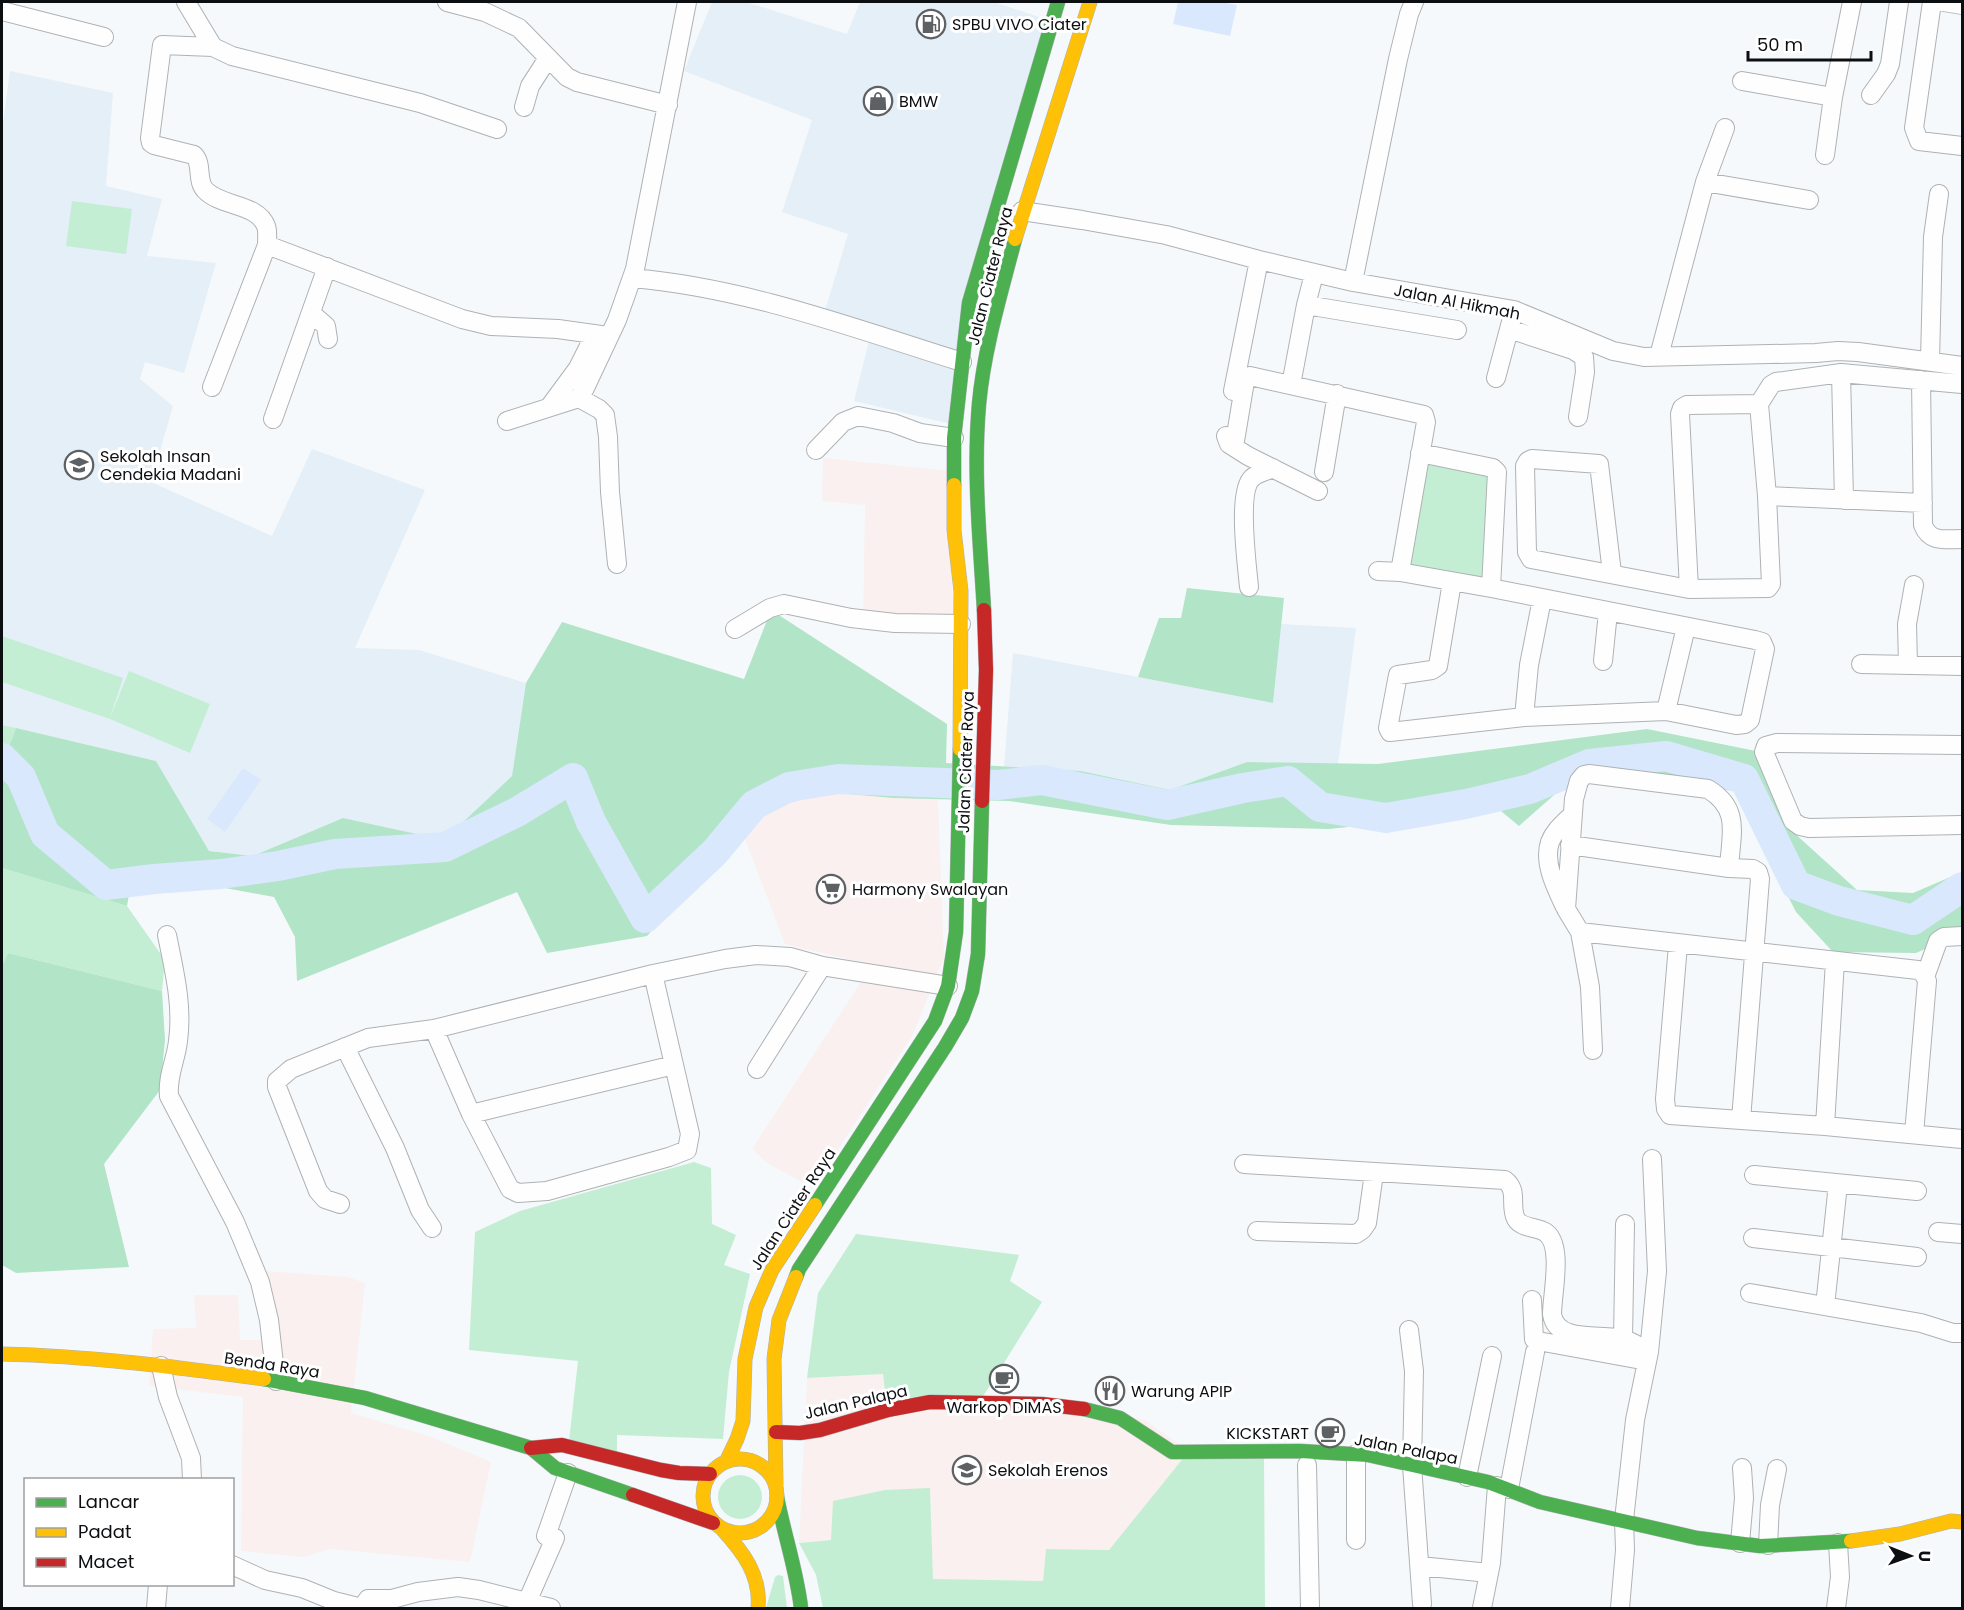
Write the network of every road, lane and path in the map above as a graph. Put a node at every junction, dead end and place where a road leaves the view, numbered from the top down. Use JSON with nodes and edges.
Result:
{"nodes":[{"id":1,"x":186,"y":2,"type":"edge"},
{"id":2,"x":447,"y":2,"type":"edge"},
{"id":3,"x":687,"y":2,"type":"edge"},
{"id":4,"x":1058,"y":2,"type":"edge"},
{"id":5,"x":1090,"y":2,"type":"edge"},
{"id":6,"x":1414,"y":2,"type":"edge"},
{"id":7,"x":1852,"y":2,"type":"edge"},
{"id":8,"x":1899,"y":2,"type":"edge"},
{"id":9,"x":1932,"y":2,"type":"edge"},
{"id":10,"x":1944,"y":2,"type":"edge"},
{"id":11,"x":1962,"y":5,"type":"edge"},
{"id":12,"x":2,"y":11,"type":"edge"},
{"id":13,"x":104,"y":37,"type":"dead end"},
{"id":14,"x":213,"y":47,"type":"junction"},
{"id":15,"x":548,"y":58,"type":"junction"},
{"id":16,"x":1742,"y":81,"type":"dead end"},
{"id":17,"x":1871,"y":95,"type":"dead end"},
{"id":18,"x":1833,"y":97,"type":"junction"},
{"id":19,"x":668,"y":105,"type":"junction"},
{"id":20,"x":524,"y":107,"type":"dead end"},
{"id":21,"x":1725,"y":128,"type":"dead end"},
{"id":22,"x":497,"y":129,"type":"dead end"},
{"id":23,"x":1962,"y":146,"type":"edge"},
{"id":24,"x":1825,"y":155,"type":"dead end"},
{"id":25,"x":1705,"y":182,"type":"junction"},
{"id":26,"x":1940,"y":194,"type":"dead end"},
{"id":27,"x":1809,"y":200,"type":"dead end"},
{"id":28,"x":1022,"y":211,"type":"junction"},
{"id":29,"x":267,"y":245,"type":"junction"},
{"id":30,"x":1259,"y":260,"type":"junction"},
{"id":31,"x":327,"y":267,"type":"junction"},
{"id":32,"x":1314,"y":274,"type":"junction"},
{"id":33,"x":632,"y":278,"type":"junction"},
{"id":34,"x":1353,"y":282,"type":"junction"},
{"id":35,"x":1306,"y":305,"type":"junction"},
{"id":36,"x":1514,"y":310,"type":"junction"},
{"id":37,"x":311,"y":313,"type":"junction"},
{"id":38,"x":1509,"y":329,"type":"junction"},
{"id":39,"x":1457,"y":330,"type":"dead end"},
{"id":40,"x":602,"y":335,"type":"junction"},
{"id":41,"x":328,"y":339,"type":"dead end"},
{"id":42,"x":1659,"y":356,"type":"junction"},
{"id":43,"x":1930,"y":361,"type":"junction"},
{"id":44,"x":962,"y":362,"type":"junction"},
{"id":45,"x":1962,"y":366,"type":"edge"},
{"id":46,"x":1841,"y":373,"type":"junction"},
{"id":47,"x":1496,"y":378,"type":"dead end"},
{"id":48,"x":1921,"y":380,"type":"junction"},
{"id":49,"x":1962,"y":384,"type":"edge"},
{"id":50,"x":1291,"y":385,"type":"junction"},
{"id":51,"x":212,"y":387,"type":"dead end"},
{"id":52,"x":1337,"y":394,"type":"junction"},
{"id":53,"x":579,"y":398,"type":"junction"},
{"id":54,"x":1759,"y":404,"type":"junction"},
{"id":55,"x":550,"y":406,"type":"junction"},
{"id":56,"x":1578,"y":417,"type":"dead end"},
{"id":57,"x":273,"y":419,"type":"dead end"},
{"id":58,"x":507,"y":421,"type":"dead end"},
{"id":59,"x":954,"y":438,"type":"junction"},
{"id":60,"x":1235,"y":441,"type":"dead end"},
{"id":61,"x":816,"y":450,"type":"dead end"},
{"id":62,"x":1420,"y":453,"type":"junction"},
{"id":63,"x":1274,"y":468,"type":"junction"},
{"id":64,"x":1324,"y":472,"type":"dead end"},
{"id":65,"x":1318,"y":491,"type":"dead end"},
{"id":66,"x":1767,"y":496,"type":"junction"},
{"id":67,"x":1844,"y":500,"type":"junction"},
{"id":68,"x":1923,"y":503,"type":"junction"},
{"id":69,"x":1962,"y":539,"type":"edge"},
{"id":70,"x":617,"y":564,"type":"dead end"},
{"id":71,"x":1378,"y":571,"type":"dead end"},
{"id":72,"x":1400,"y":572,"type":"junction"},
{"id":73,"x":1612,"y":573,"type":"junction"},
{"id":74,"x":1452,"y":582,"type":"junction"},
{"id":75,"x":1914,"y":585,"type":"dead end"},
{"id":76,"x":1249,"y":586,"type":"dead end"},
{"id":77,"x":1491,"y":588,"type":"junction"},
{"id":78,"x":1689,"y":589,"type":"junction"},
{"id":79,"x":1542,"y":599,"type":"junction"},
{"id":80,"x":1608,"y":612,"type":"junction"},
{"id":81,"x":962,"y":624,"type":"junction"},
{"id":82,"x":1686,"y":627,"type":"junction"},
{"id":83,"x":735,"y":628,"type":"dead end"},
{"id":84,"x":1603,"y":661,"type":"dead end"},
{"id":85,"x":1861,"y":664,"type":"dead end"},
{"id":86,"x":1908,"y":665,"type":"junction"},
{"id":87,"x":1962,"y":666,"type":"edge"},
{"id":88,"x":1666,"y":711,"type":"junction"},
{"id":89,"x":1524,"y":717,"type":"junction"},
{"id":90,"x":1962,"y":745,"type":"edge"},
{"id":91,"x":1572,"y":815,"type":"junction"},
{"id":92,"x":1962,"y":825,"type":"edge"},
{"id":93,"x":1570,"y":845,"type":"junction"},
{"id":94,"x":1729,"y":868,"type":"junction"},
{"id":95,"x":1566,"y":909,"type":"junction"},
{"id":96,"x":1580,"y":932,"type":"junction"},
{"id":97,"x":167,"y":935,"type":"dead end"},
{"id":98,"x":1962,"y":936,"type":"edge"},
{"id":99,"x":1678,"y":945,"type":"junction"},
{"id":100,"x":1753,"y":952,"type":"junction"},
{"id":101,"x":1835,"y":961,"type":"junction"},
{"id":102,"x":822,"y":966,"type":"junction"},
{"id":103,"x":653,"y":974,"type":"junction"},
{"id":104,"x":1925,"y":977,"type":"junction"},
{"id":105,"x":948,"y":986,"type":"junction"},
{"id":106,"x":434,"y":1029,"type":"junction"},
{"id":107,"x":345,"y":1047,"type":"junction"},
{"id":108,"x":1593,"y":1050,"type":"dead end"},
{"id":109,"x":675,"y":1065,"type":"junction"},
{"id":110,"x":757,"y":1069,"type":"dead end"},
{"id":111,"x":471,"y":1114,"type":"junction"},
{"id":112,"x":1741,"y":1120,"type":"junction"},
{"id":113,"x":1825,"y":1126,"type":"junction"},
{"id":114,"x":1914,"y":1134,"type":"junction"},
{"id":115,"x":1962,"y":1139,"type":"edge"},
{"id":116,"x":1652,"y":1159,"type":"dead end"},
{"id":117,"x":1244,"y":1164,"type":"dead end"},
{"id":118,"x":1374,"y":1173,"type":"junction"},
{"id":119,"x":1754,"y":1175,"type":"dead end"},
{"id":120,"x":1838,"y":1184,"type":"junction"},
{"id":121,"x":1917,"y":1191,"type":"dead end"},
{"id":122,"x":340,"y":1204,"type":"dead end"},
{"id":123,"x":1625,"y":1224,"type":"dead end"},
{"id":124,"x":432,"y":1228,"type":"dead end"},
{"id":125,"x":1257,"y":1231,"type":"dead end"},
{"id":126,"x":1938,"y":1232,"type":"dead end"},
{"id":127,"x":1962,"y":1234,"type":"edge"},
{"id":128,"x":1753,"y":1238,"type":"dead end"},
{"id":129,"x":1832,"y":1246,"type":"junction"},
{"id":130,"x":1917,"y":1257,"type":"dead end"},
{"id":131,"x":1750,"y":1293,"type":"dead end"},
{"id":132,"x":1533,"y":1300,"type":"dead end"},
{"id":133,"x":1825,"y":1306,"type":"junction"},
{"id":134,"x":1409,"y":1330,"type":"dead end"},
{"id":135,"x":1962,"y":1334,"type":"edge"},
{"id":136,"x":1623,"y":1339,"type":"junction"},
{"id":137,"x":1535,"y":1352,"type":"dead end"},
{"id":138,"x":2,"y":1354,"type":"edge"},
{"id":139,"x":1492,"y":1356,"type":"dead end"},
{"id":140,"x":1648,"y":1356,"type":"junction"},
{"id":141,"x":161,"y":1366,"type":"junction"},
{"id":142,"x":276,"y":1381,"type":"junction"},
{"id":143,"x":776,"y":1432,"type":"junction"},
{"id":144,"x":749,"y":1435,"type":"junction"},
{"id":145,"x":531,"y":1448,"type":"junction"},
{"id":146,"x":1356,"y":1454,"type":"junction"},
{"id":147,"x":726,"y":1462,"type":"junction"},
{"id":148,"x":1307,"y":1465,"type":"dead end"},
{"id":149,"x":1412,"y":1465,"type":"junction"},
{"id":150,"x":1742,"y":1468,"type":"dead end"},
{"id":151,"x":1777,"y":1469,"type":"dead end"},
{"id":152,"x":568,"y":1473,"type":"junction"},
{"id":153,"x":710,"y":1474,"type":"junction"},
{"id":154,"x":192,"y":1478,"type":"edge"},
{"id":155,"x":1467,"y":1478,"type":"junction"},
{"id":156,"x":1503,"y":1487,"type":"junction"},
{"id":157,"x":777,"y":1491,"type":"junction"},
{"id":158,"x":1624,"y":1520,"type":"junction"},
{"id":159,"x":1962,"y":1522,"type":"edge"},
{"id":160,"x":717,"y":1526,"type":"junction"},
{"id":161,"x":1356,"y":1540,"type":"dead end"},
{"id":162,"x":1740,"y":1543,"type":"junction"},
{"id":163,"x":1838,"y":1543,"type":"junction"},
{"id":164,"x":1768,"y":1545,"type":"junction"},
{"id":165,"x":234,"y":1566,"type":"edge"},
{"id":166,"x":1420,"y":1566,"type":"junction"},
{"id":167,"x":1489,"y":1573,"type":"junction"},
{"id":168,"x":1840,"y":1577,"type":"junction"},
{"id":169,"x":158,"y":1586,"type":"edge"},
{"id":170,"x":519,"y":1603,"type":"edge"},
{"id":171,"x":1422,"y":1604,"type":"dead end"},
{"id":172,"x":156,"y":1608,"type":"edge"},
{"id":173,"x":551,"y":1608,"type":"edge"},
{"id":174,"x":758,"y":1608,"type":"edge"},
{"id":175,"x":801,"y":1608,"type":"edge"},
{"id":176,"x":1310,"y":1608,"type":"edge"},
{"id":177,"x":1482,"y":1608,"type":"edge"},
{"id":178,"x":1620,"y":1608,"type":"edge"},
{"id":179,"x":1836,"y":1608,"type":"edge"},
{"id":180,"x":1846,"y":1608,"type":"edge"}],
"edges":[{"from":1,"to":14,"type":"street"},
{"from":2,"to":15,"type":"street"},
{"from":3,"to":19,"type":"street"},
{"from":4,"to":44,"type":"main road","name":"Jalan Ciater Raya"},
{"from":5,"to":28,"type":"main road","name":"Jalan Ciater Raya"},
{"from":6,"to":34,"type":"street"},
{"from":7,"to":18,"type":"street"},
{"from":8,"to":17,"type":"street"},
{"from":9,"to":23,"type":"street"},
{"from":10,"to":11,"type":"street"},
{"from":12,"to":13,"type":"street"},
{"from":14,"to":22,"type":"street"},
{"from":14,"to":29,"type":"street"},
{"from":15,"to":19,"type":"street"},
{"from":15,"to":20,"type":"street"},
{"from":16,"to":18,"type":"street"},
{"from":18,"to":24,"type":"street"},
{"from":19,"to":33,"type":"street"},
{"from":21,"to":25,"type":"street"},
{"from":25,"to":27,"type":"street"},
{"from":25,"to":42,"type":"street"},
{"from":26,"to":43,"type":"street"},
{"from":28,"to":30,"type":"street","name":"Jalan Al Hikmah"},
{"from":28,"to":143,"type":"main road","name":"Jalan Ciater Raya"},
{"from":29,"to":31,"type":"street"},
{"from":29,"to":51,"type":"street"},
{"from":30,"to":32,"type":"street","name":"Jalan Al Hikmah"},
{"from":30,"to":63,"type":"street"},
{"from":31,"to":37,"type":"street"},
{"from":31,"to":40,"type":"street"},
{"from":32,"to":34,"type":"street","name":"Jalan Al Hikmah"},
{"from":32,"to":35,"type":"street"},
{"from":33,"to":40,"type":"street"},
{"from":33,"to":44,"type":"street"},
{"from":34,"to":36,"type":"street","name":"Jalan Al Hikmah"},
{"from":35,"to":39,"type":"street"},
{"from":35,"to":50,"type":"street"},
{"from":36,"to":38,"type":"street"},
{"from":36,"to":42,"type":"street","name":"Jalan Al Hikmah"},
{"from":37,"to":41,"type":"street"},
{"from":37,"to":57,"type":"street"},
{"from":38,"to":47,"type":"street"},
{"from":38,"to":56,"type":"street"},
{"from":40,"to":53,"type":"street"},
{"from":40,"to":55,"type":"street"},
{"from":42,"to":43,"type":"street","name":"Jalan Al Hikmah"},
{"from":43,"to":45,"type":"street","name":"Jalan Al Hikmah"},
{"from":44,"to":59,"type":"main road","name":"Jalan Ciater Raya"},
{"from":46,"to":48,"type":"street"},
{"from":46,"to":54,"type":"street"},
{"from":46,"to":67,"type":"street"},
{"from":48,"to":49,"type":"street"},
{"from":48,"to":68,"type":"street"},
{"from":50,"to":52,"type":"street"},
{"from":50,"to":60,"type":"street"},
{"from":52,"to":62,"type":"street"},
{"from":52,"to":64,"type":"street"},
{"from":53,"to":55,"type":"street"},
{"from":53,"to":70,"type":"street"},
{"from":54,"to":66,"type":"street"},
{"from":54,"to":78,"type":"street"},
{"from":55,"to":58,"type":"street"},
{"from":59,"to":61,"type":"street"},
{"from":59,"to":81,"type":"main road","name":"Jalan Ciater Raya"},
{"from":62,"to":72,"type":"street"},
{"from":62,"to":77,"type":"street"},
{"from":63,"to":65,"type":"street"},
{"from":63,"to":76,"type":"street"},
{"from":66,"to":67,"type":"street"},
{"from":66,"to":78,"type":"street"},
{"from":67,"to":68,"type":"street"},
{"from":68,"to":69,"type":"street"},
{"from":71,"to":72,"type":"street"},
{"from":72,"to":74,"type":"street"},
{"from":73,"to":73,"type":"street"},
{"from":73,"to":78,"type":"street"},
{"from":74,"to":77,"type":"street"},
{"from":74,"to":89,"type":"street"},
{"from":75,"to":86,"type":"street"},
{"from":77,"to":79,"type":"street"},
{"from":79,"to":80,"type":"street"},
{"from":79,"to":89,"type":"street"},
{"from":80,"to":82,"type":"street"},
{"from":80,"to":84,"type":"street"},
{"from":81,"to":83,"type":"street"},
{"from":81,"to":105,"type":"main road","name":"Jalan Ciater Raya"},
{"from":82,"to":88,"type":"street"},
{"from":82,"to":88,"type":"street"},
{"from":85,"to":86,"type":"street"},
{"from":86,"to":87,"type":"street"},
{"from":88,"to":89,"type":"street"},
{"from":90,"to":92,"type":"street"},
{"from":91,"to":93,"type":"street"},
{"from":91,"to":94,"type":"street"},
{"from":91,"to":95,"type":"street"},
{"from":93,"to":94,"type":"street"},
{"from":93,"to":95,"type":"street"},
{"from":94,"to":100,"type":"street"},
{"from":95,"to":96,"type":"street"},
{"from":96,"to":99,"type":"street"},
{"from":96,"to":108,"type":"street"},
{"from":97,"to":142,"type":"street"},
{"from":98,"to":104,"type":"street"},
{"from":99,"to":100,"type":"street"},
{"from":99,"to":112,"type":"street"},
{"from":100,"to":101,"type":"street"},
{"from":100,"to":112,"type":"street"},
{"from":101,"to":104,"type":"street"},
{"from":101,"to":113,"type":"street"},
{"from":102,"to":103,"type":"street"},
{"from":102,"to":105,"type":"street"},
{"from":102,"to":110,"type":"street"},
{"from":103,"to":106,"type":"street"},
{"from":103,"to":109,"type":"street"},
{"from":104,"to":114,"type":"street"},
{"from":105,"to":144,"type":"main road","name":"Jalan Ciater Raya"},
{"from":106,"to":107,"type":"street"},
{"from":106,"to":111,"type":"street"},
{"from":107,"to":122,"type":"street"},
{"from":107,"to":124,"type":"street"},
{"from":109,"to":111,"type":"street"},
{"from":109,"to":111,"type":"street"},
{"from":112,"to":113,"type":"street"},
{"from":113,"to":114,"type":"street"},
{"from":114,"to":115,"type":"street"},
{"from":116,"to":140,"type":"street"},
{"from":117,"to":118,"type":"street"},
{"from":118,"to":125,"type":"street"},
{"from":118,"to":136,"type":"street"},
{"from":119,"to":120,"type":"street"},
{"from":120,"to":121,"type":"street"},
{"from":120,"to":129,"type":"street"},
{"from":123,"to":136,"type":"street"},
{"from":126,"to":127,"type":"street"},
{"from":128,"to":129,"type":"street"},
{"from":129,"to":130,"type":"street"},
{"from":129,"to":133,"type":"street"},
{"from":131,"to":133,"type":"street"},
{"from":132,"to":140,"type":"street"},
{"from":133,"to":135,"type":"street"},
{"from":134,"to":149,"type":"street"},
{"from":136,"to":140,"type":"street"},
{"from":137,"to":156,"type":"street"},
{"from":138,"to":141,"type":"main road","name":"Benda Raya"},
{"from":139,"to":155,"type":"street"},
{"from":140,"to":158,"type":"street"},
{"from":141,"to":142,"type":"main road","name":"Benda Raya"},
{"from":141,"to":154,"type":"street"},
{"from":142,"to":145,"type":"main road","name":"Benda Raya"},
{"from":143,"to":144,"type":"main road","name":"Jalan Palapa"},
{"from":143,"to":146,"type":"main road","name":"Jalan Palapa"},
{"from":143,"to":157,"type":"main road","name":"Jalan Ciater Raya"},
{"from":144,"to":147,"type":"main road","name":"Jalan Ciater Raya"},
{"from":145,"to":152,"type":"main road","name":"Benda Raya"},
{"from":145,"to":153,"type":"main road","name":"Benda Raya"},
{"from":146,"to":149,"type":"main road","name":"Jalan Palapa"},
{"from":146,"to":161,"type":"street"},
{"from":147,"to":153,"type":"main road"},
{"from":147,"to":157,"type":"main road"},
{"from":148,"to":176,"type":"street"},
{"from":149,"to":155,"type":"main road","name":"Jalan Palapa"},
{"from":149,"to":166,"type":"street"},
{"from":150,"to":162,"type":"street"},
{"from":151,"to":164,"type":"street"},
{"from":152,"to":160,"type":"main road","name":"Benda Raya"},
{"from":152,"to":170,"type":"street"},
{"from":153,"to":160,"type":"main road"},
{"from":155,"to":156,"type":"main road","name":"Jalan Palapa"},
{"from":156,"to":158,"type":"main road","name":"Jalan Palapa"},
{"from":156,"to":167,"type":"street"},
{"from":157,"to":160,"type":"main road"},
{"from":157,"to":175,"type":"main road"},
{"from":158,"to":162,"type":"main road","name":"Jalan Palapa"},
{"from":158,"to":178,"type":"street"},
{"from":159,"to":163,"type":"main road","name":"Jalan Palapa"},
{"from":160,"to":174,"type":"main road"},
{"from":162,"to":164,"type":"main road","name":"Jalan Palapa"},
{"from":163,"to":164,"type":"main road","name":"Jalan Palapa"},
{"from":163,"to":168,"type":"street"},
{"from":165,"to":170,"type":"street"},
{"from":166,"to":167,"type":"street"},
{"from":166,"to":171,"type":"street"},
{"from":167,"to":177,"type":"street"},
{"from":168,"to":179,"type":"street"},
{"from":168,"to":180,"type":"street"},
{"from":169,"to":172,"type":"street"},
{"from":170,"to":173,"type":"street"}]}
